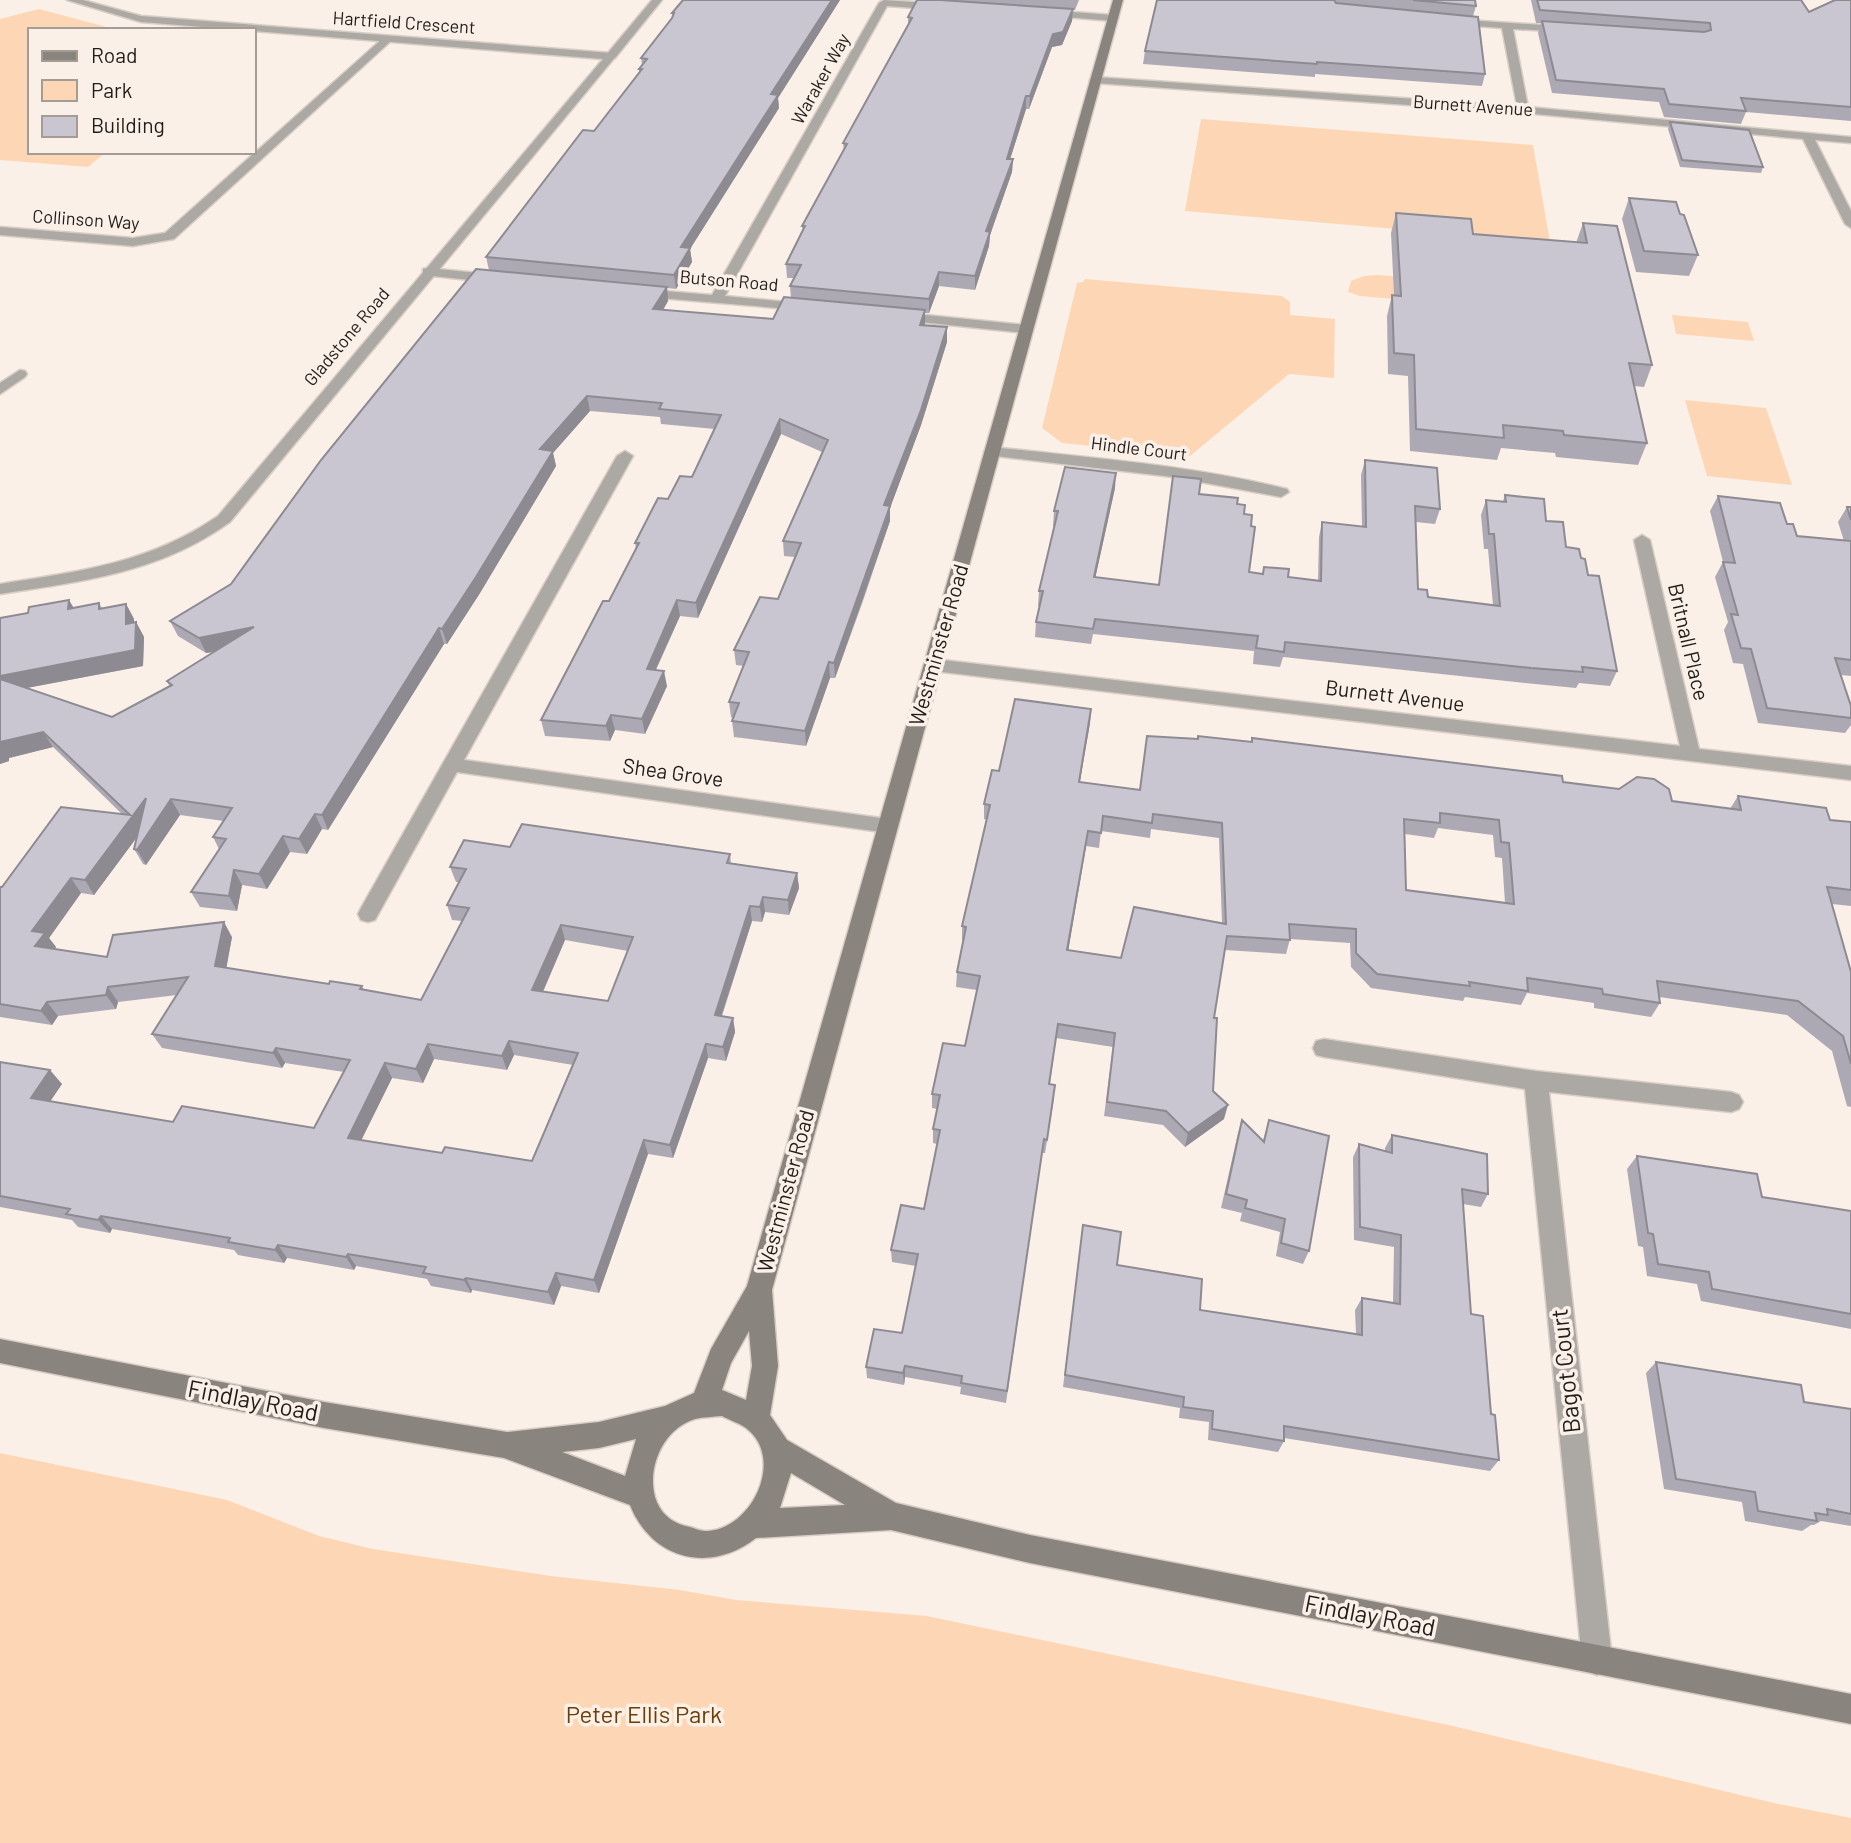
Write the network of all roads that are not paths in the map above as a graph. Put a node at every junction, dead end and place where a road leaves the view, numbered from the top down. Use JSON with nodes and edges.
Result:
{"nodes":[{"id":1,"x":72,"y":0,"type":"edge"},
{"id":2,"x":657,"y":0,"type":"edge"},
{"id":3,"x":951,"y":7,"type":"edge"},
{"id":4,"x":1115,"y":9,"type":"edge"},
{"id":5,"x":1031,"y":13,"type":"edge"},
{"id":6,"x":1445,"y":21,"type":"edge"},
{"id":7,"x":1507,"y":25,"type":"junction"},
{"id":8,"x":246,"y":28,"type":"edge"},
{"id":9,"x":256,"y":29,"type":"edge"},
{"id":10,"x":1574,"y":30,"type":"edge"},
{"id":11,"x":387,"y":40,"type":"junction"},
{"id":12,"x":611,"y":56,"type":"junction"},
{"id":13,"x":1095,"y":80,"type":"junction"},
{"id":14,"x":1523,"y":110,"type":"junction"},
{"id":15,"x":1808,"y":137,"type":"junction"},
{"id":16,"x":1851,"y":140,"type":"edge"},
{"id":17,"x":1851,"y":224,"type":"edge"},
{"id":18,"x":0,"y":231,"type":"edge"},
{"id":19,"x":428,"y":272,"type":"junction"},
{"id":20,"x":510,"y":280,"type":"edge"},
{"id":21,"x":620,"y":291,"type":"edge"},
{"id":22,"x":716,"y":300,"type":"junction"},
{"id":23,"x":824,"y":310,"type":"edge"},
{"id":24,"x":878,"y":315,"type":"edge"},
{"id":25,"x":1026,"y":328,"type":"junction"},
{"id":26,"x":20,"y":374,"type":"dead end"},
{"id":27,"x":0,"y":390,"type":"edge"},
{"id":28,"x":992,"y":452,"type":"junction"},
{"id":29,"x":625,"y":456,"type":"dead end"},
{"id":30,"x":1282,"y":492,"type":"dead end"},
{"id":31,"x":1642,"y":540,"type":"dead end"},
{"id":32,"x":0,"y":589,"type":"edge"},
{"id":33,"x":934,"y":666,"type":"junction"},
{"id":34,"x":1691,"y":754,"type":"junction"},
{"id":35,"x":452,"y":765,"type":"junction"},
{"id":36,"x":1851,"y":774,"type":"edge"},
{"id":37,"x":888,"y":826,"type":"junction"},
{"id":38,"x":368,"y":914,"type":"dead end"},
{"id":39,"x":1324,"y":1048,"type":"dead end"},
{"id":40,"x":1536,"y":1081,"type":"junction"},
{"id":41,"x":1731,"y":1102,"type":"dead end"},
{"id":42,"x":759,"y":1290,"type":"junction"},
{"id":43,"x":1,"y":1353,"type":"edge"},
{"id":44,"x":704,"y":1404,"type":"junction"},
{"id":45,"x":756,"y":1417,"type":"junction"},
{"id":46,"x":670,"y":1418,"type":"junction"},
{"id":47,"x":504,"y":1444,"type":"junction"},
{"id":48,"x":776,"y":1449,"type":"junction"},
{"id":49,"x":639,"y":1495,"type":"junction"},
{"id":50,"x":891,"y":1516,"type":"junction"},
{"id":51,"x":753,"y":1524,"type":"junction"},
{"id":52,"x":1597,"y":1660,"type":"junction"},
{"id":53,"x":1851,"y":1709,"type":"edge"}],
"edges":[{"from":1,"to":8,"type":"street","name":"Hartfield Crescent"},
{"from":2,"to":12,"type":"street","name":"Gladstone Road"},
{"from":3,"to":22,"type":"street","name":"Waraker Way"},
{"from":4,"to":5,"type":"street"},
{"from":4,"to":13,"type":"main road","name":"Westminster Road"},
{"from":6,"to":7,"type":"street"},
{"from":7,"to":10,"type":"street"},
{"from":7,"to":14,"type":"street"},
{"from":9,"to":11,"type":"street","name":"Hartfield Crescent"},
{"from":11,"to":12,"type":"street","name":"Hartfield Crescent"},
{"from":11,"to":18,"type":"street","name":"Collinson Way"},
{"from":12,"to":19,"type":"street","name":"Gladstone Road"},
{"from":13,"to":14,"type":"street","name":"Burnett Avenue"},
{"from":13,"to":25,"type":"main road","name":"Westminster Road"},
{"from":14,"to":15,"type":"street","name":"Burnett Avenue"},
{"from":15,"to":16,"type":"street","name":"Burnett Avenue"},
{"from":15,"to":17,"type":"street"},
{"from":19,"to":20,"type":"street"},
{"from":19,"to":32,"type":"street","name":"Gladstone Road"},
{"from":21,"to":22,"type":"street","name":"Butson Road"},
{"from":22,"to":23,"type":"street","name":"Butson Road"},
{"from":24,"to":25,"type":"street"},
{"from":25,"to":28,"type":"main road","name":"Westminster Road"},
{"from":26,"to":27,"type":"street"},
{"from":28,"to":30,"type":"street","name":"Hindle Court"},
{"from":28,"to":33,"type":"main road","name":"Westminster Road"},
{"from":29,"to":35,"type":"street"},
{"from":31,"to":34,"type":"street","name":"Britnall Place"},
{"from":33,"to":34,"type":"street","name":"Burnett Avenue"},
{"from":33,"to":37,"type":"main road","name":"Westminster Road"},
{"from":34,"to":36,"type":"street","name":"Burnett Avenue"},
{"from":35,"to":37,"type":"street","name":"Shea Grove"},
{"from":35,"to":38,"type":"street"},
{"from":37,"to":42,"type":"main road","name":"Westminster Road"},
{"from":39,"to":40,"type":"street"},
{"from":40,"to":41,"type":"street"},
{"from":40,"to":52,"type":"street","name":"Bagot Court"},
{"from":42,"to":44,"type":"main road","name":"Westminster Road"},
{"from":42,"to":45,"type":"main road","name":"Westminster Road"},
{"from":43,"to":47,"type":"main road","name":"Findlay Road"},
{"from":44,"to":45,"type":"main road"},
{"from":44,"to":46,"type":"main road"},
{"from":45,"to":48,"type":"main road"},
{"from":46,"to":47,"type":"main road","name":"Findlay Road"},
{"from":46,"to":49,"type":"main road"},
{"from":47,"to":49,"type":"main road","name":"Findlay Road"},
{"from":48,"to":50,"type":"main road","name":"Findlay Road"},
{"from":48,"to":51,"type":"main road"},
{"from":49,"to":51,"type":"main road"},
{"from":50,"to":51,"type":"main road","name":"Findlay Road"},
{"from":50,"to":52,"type":"main road","name":"Findlay Road"},
{"from":52,"to":53,"type":"main road","name":"Findlay Road"}]}
